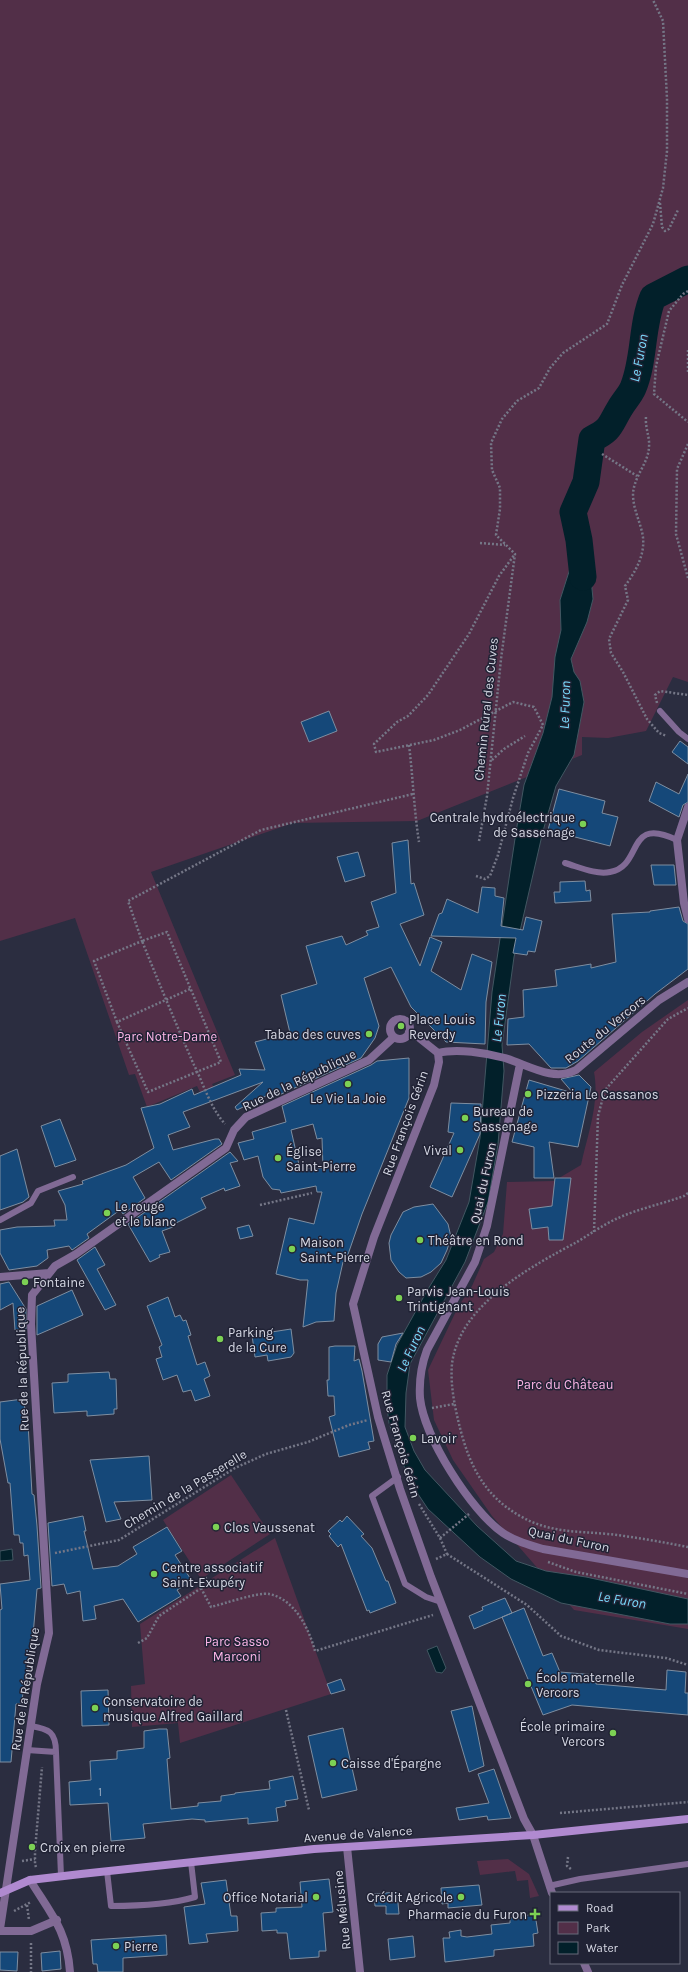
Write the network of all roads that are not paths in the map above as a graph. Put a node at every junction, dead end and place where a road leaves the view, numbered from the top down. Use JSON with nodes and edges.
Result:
{"nodes":[{"id":1,"x":660,"y":711,"type":"road end"},
{"id":2,"x":688,"y":739,"type":"edge"},
{"id":3,"x":688,"y":807,"type":"edge"},
{"id":4,"x":677,"y":840,"type":"junction"},
{"id":5,"x":565,"y":863,"type":"dead end"},
{"id":6,"x":688,"y":919,"type":"edge"},
{"id":7,"x":688,"y":982,"type":"edge"},
{"id":8,"x":409,"y":1032,"type":"junction"},
{"id":9,"x":394,"y":1037,"type":"junction"},
{"id":10,"x":438,"y":1053,"type":"junction"},
{"id":11,"x":520,"y":1064,"type":"junction"},
{"id":12,"x":73,"y":1177,"type":"dead end"},
{"id":13,"x":0,"y":1220,"type":"edge"},
{"id":14,"x":49,"y":1273,"type":"junction"},
{"id":15,"x":0,"y":1277,"type":"edge"},
{"id":16,"x":398,"y":1477,"type":"junction"},
{"id":17,"x":688,"y":1574,"type":"edge"},
{"id":18,"x":441,"y":1602,"type":"junction"},
{"id":19,"x":31,"y":1726,"type":"junction"},
{"id":20,"x":27,"y":1750,"type":"junction"},
{"id":21,"x":56,"y":1752,"type":"junction"},
{"id":22,"x":688,"y":1818,"type":"edge"},
{"id":23,"x":533,"y":1835,"type":"junction"},
{"id":24,"x":347,"y":1846,"type":"junction"},
{"id":25,"x":191,"y":1862,"type":"junction"},
{"id":26,"x":688,"y":1864,"type":"edge"},
{"id":27,"x":107,"y":1871,"type":"junction"},
{"id":28,"x":61,"y":1876,"type":"junction"},
{"id":29,"x":30,"y":1880,"type":"junction"},
{"id":30,"x":550,"y":1890,"type":"edge"},
{"id":31,"x":4,"y":1892,"type":"edge"},
{"id":32,"x":57,"y":1920,"type":"junction"},
{"id":33,"x":0,"y":1930,"type":"edge"},
{"id":34,"x":70,"y":1972,"type":"edge"},
{"id":35,"x":360,"y":1972,"type":"edge"}],
"edges":[{"from":1,"to":2,"type":"lane"},
{"from":3,"to":4,"type":"street"},
{"from":4,"to":5,"type":"lane"},
{"from":4,"to":6,"type":"street"},
{"from":7,"to":11,"type":"street","name":"Route du Vercors"},
{"from":8,"to":9,"type":"street"},
{"from":8,"to":9,"type":"street"},
{"from":8,"to":10,"type":"street"},
{"from":9,"to":14,"type":"street","name":"Rue de la République"},
{"from":10,"to":11,"type":"street","name":"Route du Vercors"},
{"from":10,"to":16,"type":"street","name":"Rue François Gérin"},
{"from":11,"to":17,"type":"street","name":"Quai du Furon"},
{"from":12,"to":13,"type":"lane"},
{"from":14,"to":15,"type":"street"},
{"from":14,"to":19,"type":"street","name":"Rue de la République"},
{"from":16,"to":18,"type":"street","name":"Rue François Gérin"},
{"from":16,"to":18,"type":"lane"},
{"from":18,"to":23,"type":"street","name":"Rue François Gérin"},
{"from":19,"to":20,"type":"street","name":"Rue de la République"},
{"from":19,"to":21,"type":"lane"},
{"from":20,"to":21,"type":"lane"},
{"from":20,"to":31,"type":"street","name":"Rue de la République"},
{"from":21,"to":28,"type":"lane"},
{"from":22,"to":23,"type":"main road","name":"Avenue de Valence"},
{"from":23,"to":24,"type":"main road","name":"Avenue de Valence"},
{"from":23,"to":30,"type":"street","name":"Rue François Gérin"},
{"from":24,"to":25,"type":"main road","name":"Avenue de Valence"},
{"from":24,"to":35,"type":"street","name":"Rue Mélusine"},
{"from":25,"to":27,"type":"main road","name":"Avenue de Valence"},
{"from":25,"to":27,"type":"lane"},
{"from":26,"to":30,"type":"lane"},
{"from":27,"to":28,"type":"main road","name":"Avenue de Valence"},
{"from":28,"to":29,"type":"main road","name":"Avenue de Valence"},
{"from":29,"to":31,"type":"main road","name":"Avenue de Valence"},
{"from":29,"to":32,"type":"street"},
{"from":31,"to":33,"type":"street","name":"Rue de la République"},
{"from":32,"to":33,"type":"street"},
{"from":32,"to":34,"type":"street"}]}
